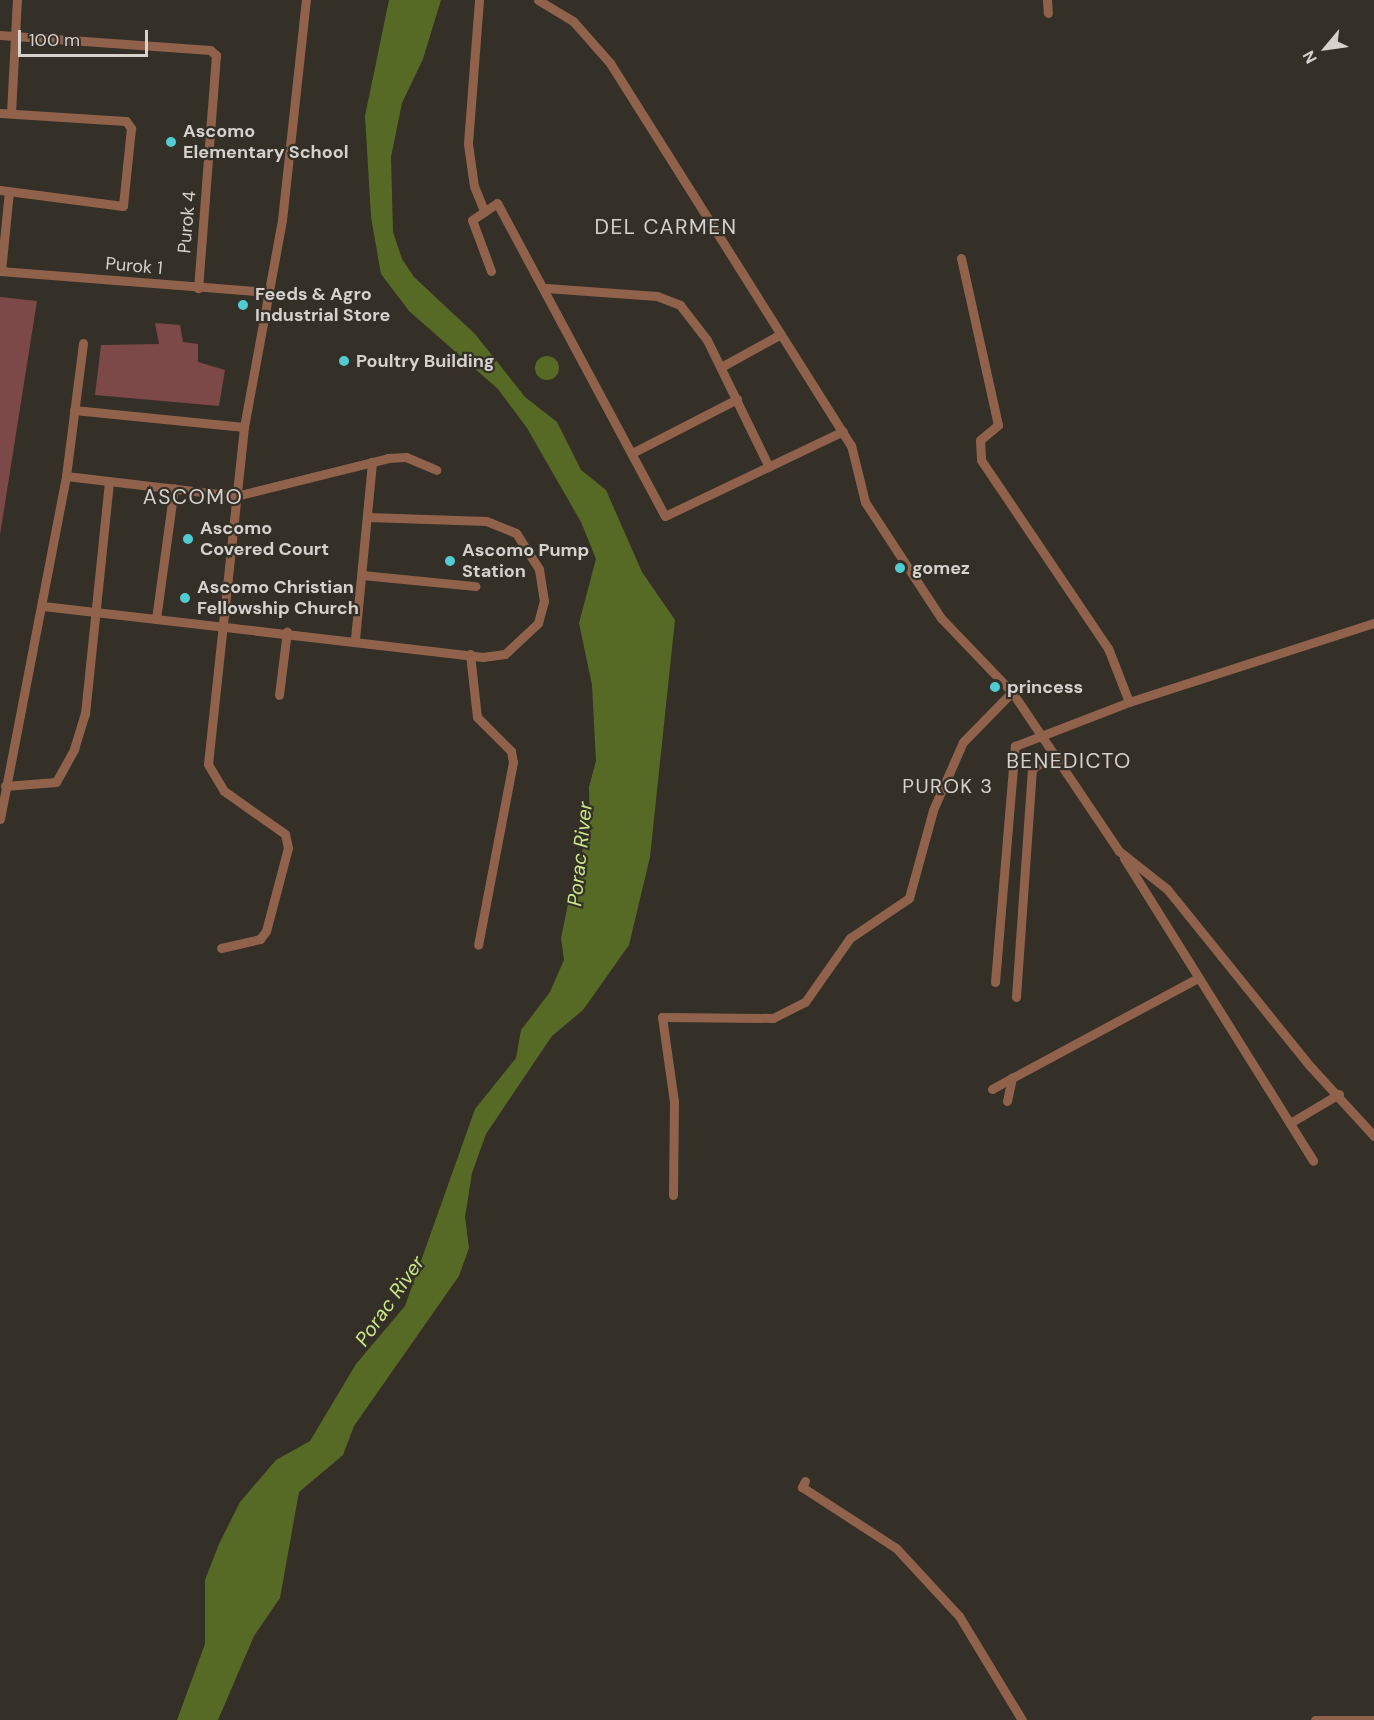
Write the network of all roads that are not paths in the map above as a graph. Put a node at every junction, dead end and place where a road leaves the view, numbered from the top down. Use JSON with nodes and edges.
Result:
{"nodes":[{"id":1,"x":18,"y":0,"type":"edge"},
{"id":2,"x":306,"y":0,"type":"edge"},
{"id":3,"x":479,"y":0,"type":"edge"},
{"id":4,"x":538,"y":0,"type":"edge"},
{"id":5,"x":1047,"y":0,"type":"edge"},
{"id":6,"x":1048,"y":13,"type":"dead end"},
{"id":7,"x":0,"y":35,"type":"edge"},
{"id":8,"x":15,"y":36,"type":"junction"},
{"id":9,"x":0,"y":113,"type":"edge"},
{"id":10,"x":11,"y":114,"type":"junction"},
{"id":11,"x":4,"y":190,"type":"edge"},
{"id":12,"x":484,"y":211,"type":"junction"},
{"id":13,"x":961,"y":258,"type":"dead end"},
{"id":14,"x":1,"y":271,"type":"edge"},
{"id":15,"x":491,"y":271,"type":"dead end"},
{"id":16,"x":198,"y":288,"type":"junction"},
{"id":17,"x":546,"y":288,"type":"junction"},
{"id":18,"x":265,"y":292,"type":"junction"},
{"id":19,"x":781,"y":334,"type":"junction"},
{"id":20,"x":83,"y":343,"type":"dead end"},
{"id":21,"x":721,"y":367,"type":"junction"},
{"id":22,"x":738,"y":399,"type":"junction"},
{"id":23,"x":74,"y":410,"type":"junction"},
{"id":24,"x":244,"y":427,"type":"junction"},
{"id":25,"x":843,"y":431,"type":"junction"},
{"id":26,"x":634,"y":452,"type":"junction"},
{"id":27,"x":372,"y":462,"type":"junction"},
{"id":28,"x":769,"y":467,"type":"junction"},
{"id":29,"x":436,"y":470,"type":"dead end"},
{"id":30,"x":66,"y":476,"type":"junction"},
{"id":31,"x":109,"y":481,"type":"junction"},
{"id":32,"x":174,"y":488,"type":"junction"},
{"id":33,"x":236,"y":496,"type":"junction"},
{"id":34,"x":368,"y":517,"type":"junction"},
{"id":35,"x":362,"y":575,"type":"junction"},
{"id":36,"x":475,"y":586,"type":"dead end"},
{"id":37,"x":43,"y":606,"type":"junction"},
{"id":38,"x":97,"y":614,"type":"junction"},
{"id":39,"x":156,"y":619,"type":"junction"},
{"id":40,"x":222,"y":623,"type":"junction"},
{"id":41,"x":1374,"y":623,"type":"edge"},
{"id":42,"x":287,"y":631,"type":"junction"},
{"id":43,"x":355,"y":639,"type":"junction"},
{"id":44,"x":470,"y":654,"type":"junction"},
{"id":45,"x":1012,"y":692,"type":"junction"},
{"id":46,"x":279,"y":695,"type":"dead end"},
{"id":47,"x":1129,"y":702,"type":"junction"},
{"id":48,"x":1039,"y":733,"type":"junction"},
{"id":49,"x":1054,"y":754,"type":"junction"},
{"id":50,"x":5,"y":786,"type":"junction"},
{"id":51,"x":0,"y":819,"type":"edge"},
{"id":52,"x":1119,"y":851,"type":"junction"},
{"id":53,"x":478,"y":945,"type":"dead end"},
{"id":54,"x":221,"y":948,"type":"dead end"},
{"id":55,"x":1196,"y":979,"type":"junction"},
{"id":56,"x":994,"y":982,"type":"dead end"},
{"id":57,"x":1016,"y":997,"type":"dead end"},
{"id":58,"x":1012,"y":1078,"type":"junction"},
{"id":59,"x":992,"y":1089,"type":"dead end"},
{"id":60,"x":1339,"y":1094,"type":"junction"},
{"id":61,"x":1007,"y":1101,"type":"dead end"},
{"id":62,"x":1290,"y":1123,"type":"junction"},
{"id":63,"x":1374,"y":1136,"type":"edge"},
{"id":64,"x":1313,"y":1161,"type":"dead end"},
{"id":65,"x":673,"y":1195,"type":"dead end"},
{"id":66,"x":805,"y":1481,"type":"dead end"},
{"id":67,"x":1022,"y":1720,"type":"edge"},
{"id":68,"x":1315,"y":1720,"type":"edge"},
{"id":69,"x":1374,"y":1720,"type":"edge"}],
"edges":[{"from":1,"to":8,"type":"street"},
{"from":2,"to":18,"type":"street"},
{"from":3,"to":12,"type":"street"},
{"from":4,"to":19,"type":"street"},
{"from":5,"to":6,"type":"street"},
{"from":7,"to":8,"type":"street","name":"Purok 4"},
{"from":8,"to":10,"type":"street"},
{"from":8,"to":16,"type":"street","name":"Purok 4"},
{"from":9,"to":10,"type":"street"},
{"from":10,"to":11,"type":"street"},
{"from":11,"to":14,"type":"street"},
{"from":12,"to":15,"type":"street"},
{"from":12,"to":17,"type":"street"},
{"from":13,"to":47,"type":"street"},
{"from":14,"to":16,"type":"street","name":"Purok 1"},
{"from":16,"to":18,"type":"street","name":"Purok 1"},
{"from":17,"to":21,"type":"street"},
{"from":17,"to":26,"type":"street"},
{"from":18,"to":24,"type":"street"},
{"from":19,"to":21,"type":"street"},
{"from":19,"to":25,"type":"street"},
{"from":20,"to":23,"type":"street"},
{"from":21,"to":22,"type":"street"},
{"from":22,"to":26,"type":"street"},
{"from":22,"to":28,"type":"street"},
{"from":23,"to":24,"type":"street"},
{"from":23,"to":30,"type":"street"},
{"from":24,"to":33,"type":"street"},
{"from":25,"to":28,"type":"street"},
{"from":25,"to":45,"type":"street"},
{"from":26,"to":28,"type":"street"},
{"from":27,"to":29,"type":"street"},
{"from":27,"to":33,"type":"street"},
{"from":27,"to":34,"type":"street"},
{"from":30,"to":31,"type":"street"},
{"from":30,"to":37,"type":"street"},
{"from":31,"to":32,"type":"street"},
{"from":31,"to":38,"type":"street"},
{"from":32,"to":33,"type":"street"},
{"from":32,"to":39,"type":"street"},
{"from":33,"to":40,"type":"street"},
{"from":34,"to":35,"type":"street"},
{"from":34,"to":44,"type":"street"},
{"from":35,"to":36,"type":"street"},
{"from":35,"to":43,"type":"street"},
{"from":37,"to":38,"type":"street"},
{"from":37,"to":50,"type":"street"},
{"from":38,"to":39,"type":"street"},
{"from":38,"to":50,"type":"street"},
{"from":39,"to":40,"type":"street"},
{"from":40,"to":42,"type":"street"},
{"from":40,"to":54,"type":"street"},
{"from":41,"to":47,"type":"street"},
{"from":42,"to":43,"type":"street"},
{"from":42,"to":46,"type":"street"},
{"from":43,"to":44,"type":"street"},
{"from":44,"to":53,"type":"street"},
{"from":45,"to":48,"type":"street"},
{"from":45,"to":65,"type":"street"},
{"from":47,"to":48,"type":"street"},
{"from":48,"to":49,"type":"street"},
{"from":48,"to":56,"type":"street"},
{"from":49,"to":52,"type":"street"},
{"from":49,"to":57,"type":"street"},
{"from":50,"to":51,"type":"street"},
{"from":52,"to":55,"type":"street"},
{"from":52,"to":60,"type":"street"},
{"from":55,"to":58,"type":"street"},
{"from":55,"to":62,"type":"street"},
{"from":58,"to":59,"type":"street"},
{"from":58,"to":61,"type":"street"},
{"from":60,"to":62,"type":"street"},
{"from":60,"to":63,"type":"street"},
{"from":62,"to":64,"type":"street"},
{"from":66,"to":67,"type":"street"},
{"from":68,"to":69,"type":"street"}]}
